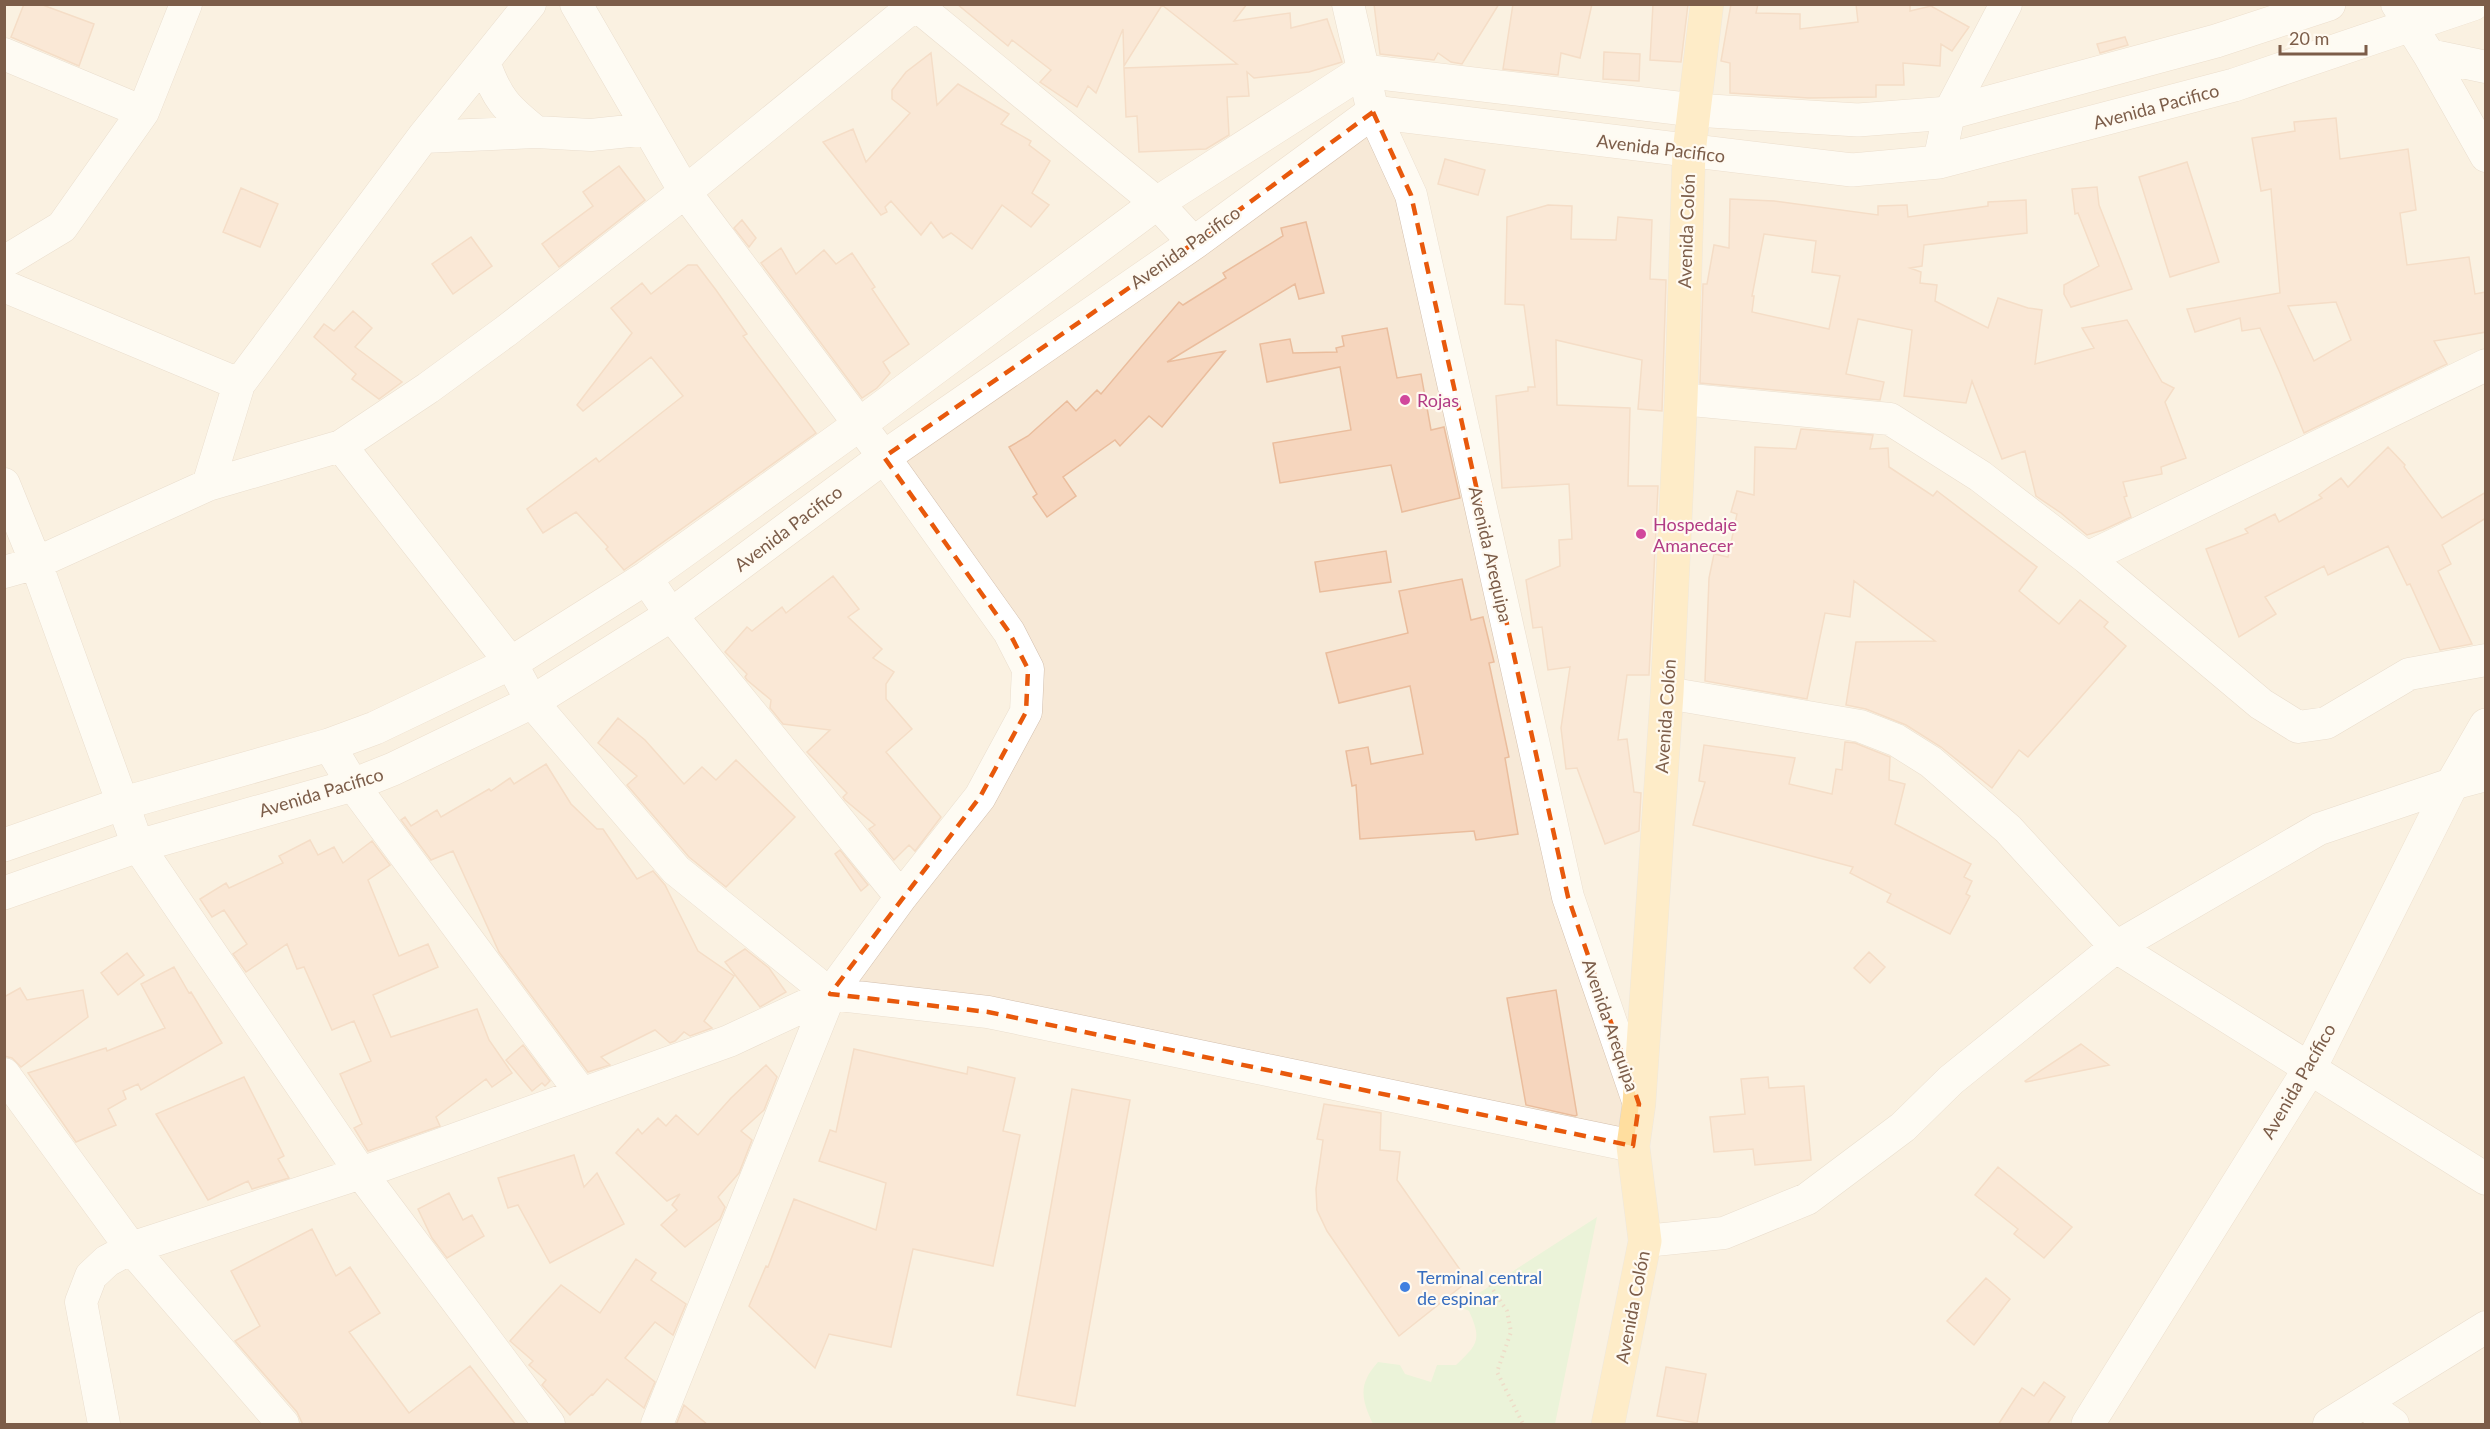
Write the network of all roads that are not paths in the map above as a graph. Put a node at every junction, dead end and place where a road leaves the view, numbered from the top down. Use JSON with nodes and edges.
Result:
{"nodes":[{"id":1,"x":186,"y":4,"type":"edge"},
{"id":2,"x":530,"y":4,"type":"edge"},
{"id":3,"x":576,"y":4,"type":"edge"},
{"id":4,"x":912,"y":4,"type":"edge"},
{"id":5,"x":1348,"y":4,"type":"edge"},
{"id":6,"x":1707,"y":4,"type":"edge"},
{"id":7,"x":2006,"y":4,"type":"edge"},
{"id":8,"x":2329,"y":4,"type":"edge"},
{"id":9,"x":2473,"y":4,"type":"edge"},
{"id":10,"x":916,"y":5,"type":"edge"},
{"id":11,"x":2404,"y":16,"type":"edge"},
{"id":12,"x":2216,"y":40,"type":"junction"},
{"id":13,"x":4,"y":54,"type":"edge"},
{"id":14,"x":2429,"y":55,"type":"junction"},
{"id":15,"x":484,"y":63,"type":"junction"},
{"id":16,"x":2486,"y":67,"type":"edge"},
{"id":17,"x":1363,"y":71,"type":"junction"},
{"id":18,"x":2234,"y":86,"type":"junction"},
{"id":19,"x":1694,"y":110,"type":"junction"},
{"id":20,"x":143,"y":112,"type":"junction"},
{"id":21,"x":1373,"y":112,"type":"junction"},
{"id":22,"x":1948,"y":113,"type":"junction"},
{"id":23,"x":648,"y":129,"type":"junction"},
{"id":24,"x":536,"y":132,"type":"junction"},
{"id":25,"x":423,"y":137,"type":"junction"},
{"id":26,"x":1689,"y":152,"type":"junction"},
{"id":27,"x":2486,"y":156,"type":"edge"},
{"id":28,"x":1939,"y":162,"type":"junction"},
{"id":29,"x":685,"y":192,"type":"junction"},
{"id":30,"x":1157,"y":203,"type":"junction"},
{"id":31,"x":1194,"y":243,"type":"junction"},
{"id":32,"x":4,"y":262,"type":"edge"},
{"id":33,"x":4,"y":286,"type":"edge"},
{"id":34,"x":2486,"y":365,"type":"edge"},
{"id":35,"x":239,"y":384,"type":"junction"},
{"id":36,"x":1681,"y":399,"type":"junction"},
{"id":37,"x":860,"y":424,"type":"junction"},
{"id":38,"x":341,"y":446,"type":"junction"},
{"id":39,"x":884,"y":457,"type":"junction"},
{"id":40,"x":4,"y":484,"type":"edge"},
{"id":41,"x":208,"y":485,"type":"junction"},
{"id":42,"x":2087,"y":558,"type":"junction"},
{"id":43,"x":36,"y":563,"type":"junction"},
{"id":44,"x":4,"y":572,"type":"edge"},
{"id":45,"x":646,"y":578,"type":"junction"},
{"id":46,"x":671,"y":615,"type":"junction"},
{"id":47,"x":2486,"y":660,"type":"edge"},
{"id":48,"x":511,"y":663,"type":"junction"},
{"id":49,"x":1667,"y":693,"type":"junction"},
{"id":50,"x":532,"y":702,"type":"junction"},
{"id":51,"x":2486,"y":725,"type":"edge"},
{"id":52,"x":329,"y":745,"type":"junction"},
{"id":53,"x":2486,"y":775,"type":"edge"},
{"id":54,"x":2452,"y":784,"type":"junction"},
{"id":55,"x":353,"y":785,"type":"junction"},
{"id":56,"x":124,"y":803,"type":"junction"},
{"id":57,"x":4,"y":844,"type":"edge"},
{"id":58,"x":138,"y":846,"type":"junction"},
{"id":59,"x":4,"y":893,"type":"edge"},
{"id":60,"x":901,"y":897,"type":"junction"},
{"id":61,"x":2116,"y":947,"type":"junction"},
{"id":62,"x":830,"y":994,"type":"junction"},
{"id":63,"x":2310,"y":1068,"type":"junction"},
{"id":64,"x":4,"y":1074,"type":"edge"},
{"id":65,"x":581,"y":1093,"type":"junction"},
{"id":66,"x":1639,"y":1104,"type":"junction"},
{"id":67,"x":1633,"y":1146,"type":"junction"},
{"id":68,"x":361,"y":1173,"type":"junction"},
{"id":69,"x":2486,"y":1179,"type":"edge"},
{"id":70,"x":1645,"y":1241,"type":"junction"},
{"id":71,"x":131,"y":1248,"type":"junction"},
{"id":72,"x":2486,"y":1327,"type":"edge"},
{"id":73,"x":2359,"y":1414,"type":"edge"},
{"id":74,"x":104,"y":1425,"type":"edge"},
{"id":75,"x":283,"y":1425,"type":"edge"},
{"id":76,"x":549,"y":1425,"type":"edge"},
{"id":77,"x":657,"y":1425,"type":"edge"},
{"id":78,"x":1608,"y":1425,"type":"edge"},
{"id":79,"x":2088,"y":1425,"type":"edge"},
{"id":80,"x":2329,"y":1425,"type":"edge"},
{"id":81,"x":2393,"y":1425,"type":"edge"}],
"edges":[{"from":1,"to":20,"type":"street"},
{"from":2,"to":15,"type":"street"},
{"from":3,"to":23,"type":"street"},
{"from":4,"to":10,"type":"street"},
{"from":5,"to":17,"type":"street","name":"Avenida Arequipa"},
{"from":6,"to":19,"type":"main road","name":"Avenida Colón"},
{"from":7,"to":22,"type":"street"},
{"from":8,"to":12,"type":"main road"},
{"from":9,"to":11,"type":"main road","name":"Avenida Pacifico"},
{"from":10,"to":29,"type":"street"},
{"from":10,"to":30,"type":"street"},
{"from":11,"to":14,"type":"street"},
{"from":11,"to":18,"type":"main road","name":"Avenida Pacifico"},
{"from":12,"to":18,"type":"main road"},
{"from":12,"to":22,"type":"main road"},
{"from":13,"to":20,"type":"street"},
{"from":14,"to":16,"type":"street"},
{"from":14,"to":27,"type":"street"},
{"from":15,"to":24,"type":"street"},
{"from":15,"to":25,"type":"street"},
{"from":17,"to":19,"type":"main road"},
{"from":17,"to":21,"type":"street","name":"Avenida Arequipa"},
{"from":17,"to":30,"type":"main road"},
{"from":18,"to":28,"type":"main road","name":"Avenida Pacifico"},
{"from":19,"to":22,"type":"main road"},
{"from":19,"to":26,"type":"main road","name":"Avenida Colón"},
{"from":20,"to":32,"type":"street"},
{"from":21,"to":26,"type":"main road","name":"Avenida Pacifico"},
{"from":21,"to":31,"type":"main road","name":"Avenida Pacifico"},
{"from":21,"to":66,"type":"street","name":"Avenida Arequipa"},
{"from":22,"to":28,"type":"street"},
{"from":23,"to":24,"type":"street"},
{"from":23,"to":29,"type":"street"},
{"from":24,"to":25,"type":"street"},
{"from":25,"to":35,"type":"street"},
{"from":26,"to":28,"type":"main road","name":"Avenida Pacifico"},
{"from":26,"to":36,"type":"main road","name":"Avenida Colón"},
{"from":29,"to":37,"type":"street"},
{"from":29,"to":38,"type":"street"},
{"from":30,"to":31,"type":"street"},
{"from":30,"to":37,"type":"main road"},
{"from":31,"to":39,"type":"main road","name":"Avenida Pacifico"},
{"from":33,"to":35,"type":"street"},
{"from":34,"to":42,"type":"street"},
{"from":35,"to":41,"type":"street"},
{"from":36,"to":42,"type":"street"},
{"from":36,"to":49,"type":"main road","name":"Avenida Colón"},
{"from":37,"to":39,"type":"street"},
{"from":37,"to":45,"type":"main road"},
{"from":38,"to":41,"type":"street"},
{"from":38,"to":48,"type":"street"},
{"from":39,"to":46,"type":"main road","name":"Avenida Pacifico"},
{"from":39,"to":60,"type":"street"},
{"from":40,"to":43,"type":"street"},
{"from":41,"to":43,"type":"street"},
{"from":42,"to":47,"type":"street"},
{"from":43,"to":44,"type":"street"},
{"from":43,"to":56,"type":"street"},
{"from":45,"to":46,"type":"street"},
{"from":45,"to":48,"type":"main road"},
{"from":46,"to":50,"type":"main road","name":"Avenida Pacifico"},
{"from":46,"to":60,"type":"street"},
{"from":48,"to":50,"type":"street"},
{"from":48,"to":52,"type":"main road"},
{"from":49,"to":61,"type":"street"},
{"from":49,"to":66,"type":"main road","name":"Avenida Colón"},
{"from":50,"to":55,"type":"main road","name":"Avenida Pacifico"},
{"from":50,"to":62,"type":"street"},
{"from":51,"to":54,"type":"main road","name":"Avenida Pacífico"},
{"from":52,"to":55,"type":"street"},
{"from":52,"to":56,"type":"main road"},
{"from":53,"to":54,"type":"street"},
{"from":54,"to":61,"type":"street"},
{"from":54,"to":63,"type":"main road","name":"Avenida Pacífico"},
{"from":55,"to":58,"type":"main road","name":"Avenida Pacifico"},
{"from":55,"to":65,"type":"street"},
{"from":56,"to":57,"type":"main road"},
{"from":56,"to":58,"type":"street"},
{"from":58,"to":59,"type":"main road","name":"Avenida Pacifico"},
{"from":58,"to":68,"type":"street"},
{"from":60,"to":62,"type":"street"},
{"from":61,"to":63,"type":"street"},
{"from":61,"to":70,"type":"street"},
{"from":62,"to":65,"type":"street"},
{"from":62,"to":67,"type":"street"},
{"from":62,"to":77,"type":"street"},
{"from":63,"to":69,"type":"street"},
{"from":63,"to":79,"type":"main road","name":"Avenida Pacífico"},
{"from":64,"to":71,"type":"street"},
{"from":65,"to":68,"type":"street"},
{"from":66,"to":67,"type":"main road","name":"Avenida Colón"},
{"from":67,"to":70,"type":"main road","name":"Avenida Colón"},
{"from":68,"to":71,"type":"street"},
{"from":68,"to":76,"type":"street"},
{"from":70,"to":78,"type":"main road","name":"Avenida Colón"},
{"from":71,"to":74,"type":"street"},
{"from":71,"to":75,"type":"street"},
{"from":72,"to":73,"type":"street"},
{"from":73,"to":80,"type":"street"},
{"from":73,"to":81,"type":"street"}]}
